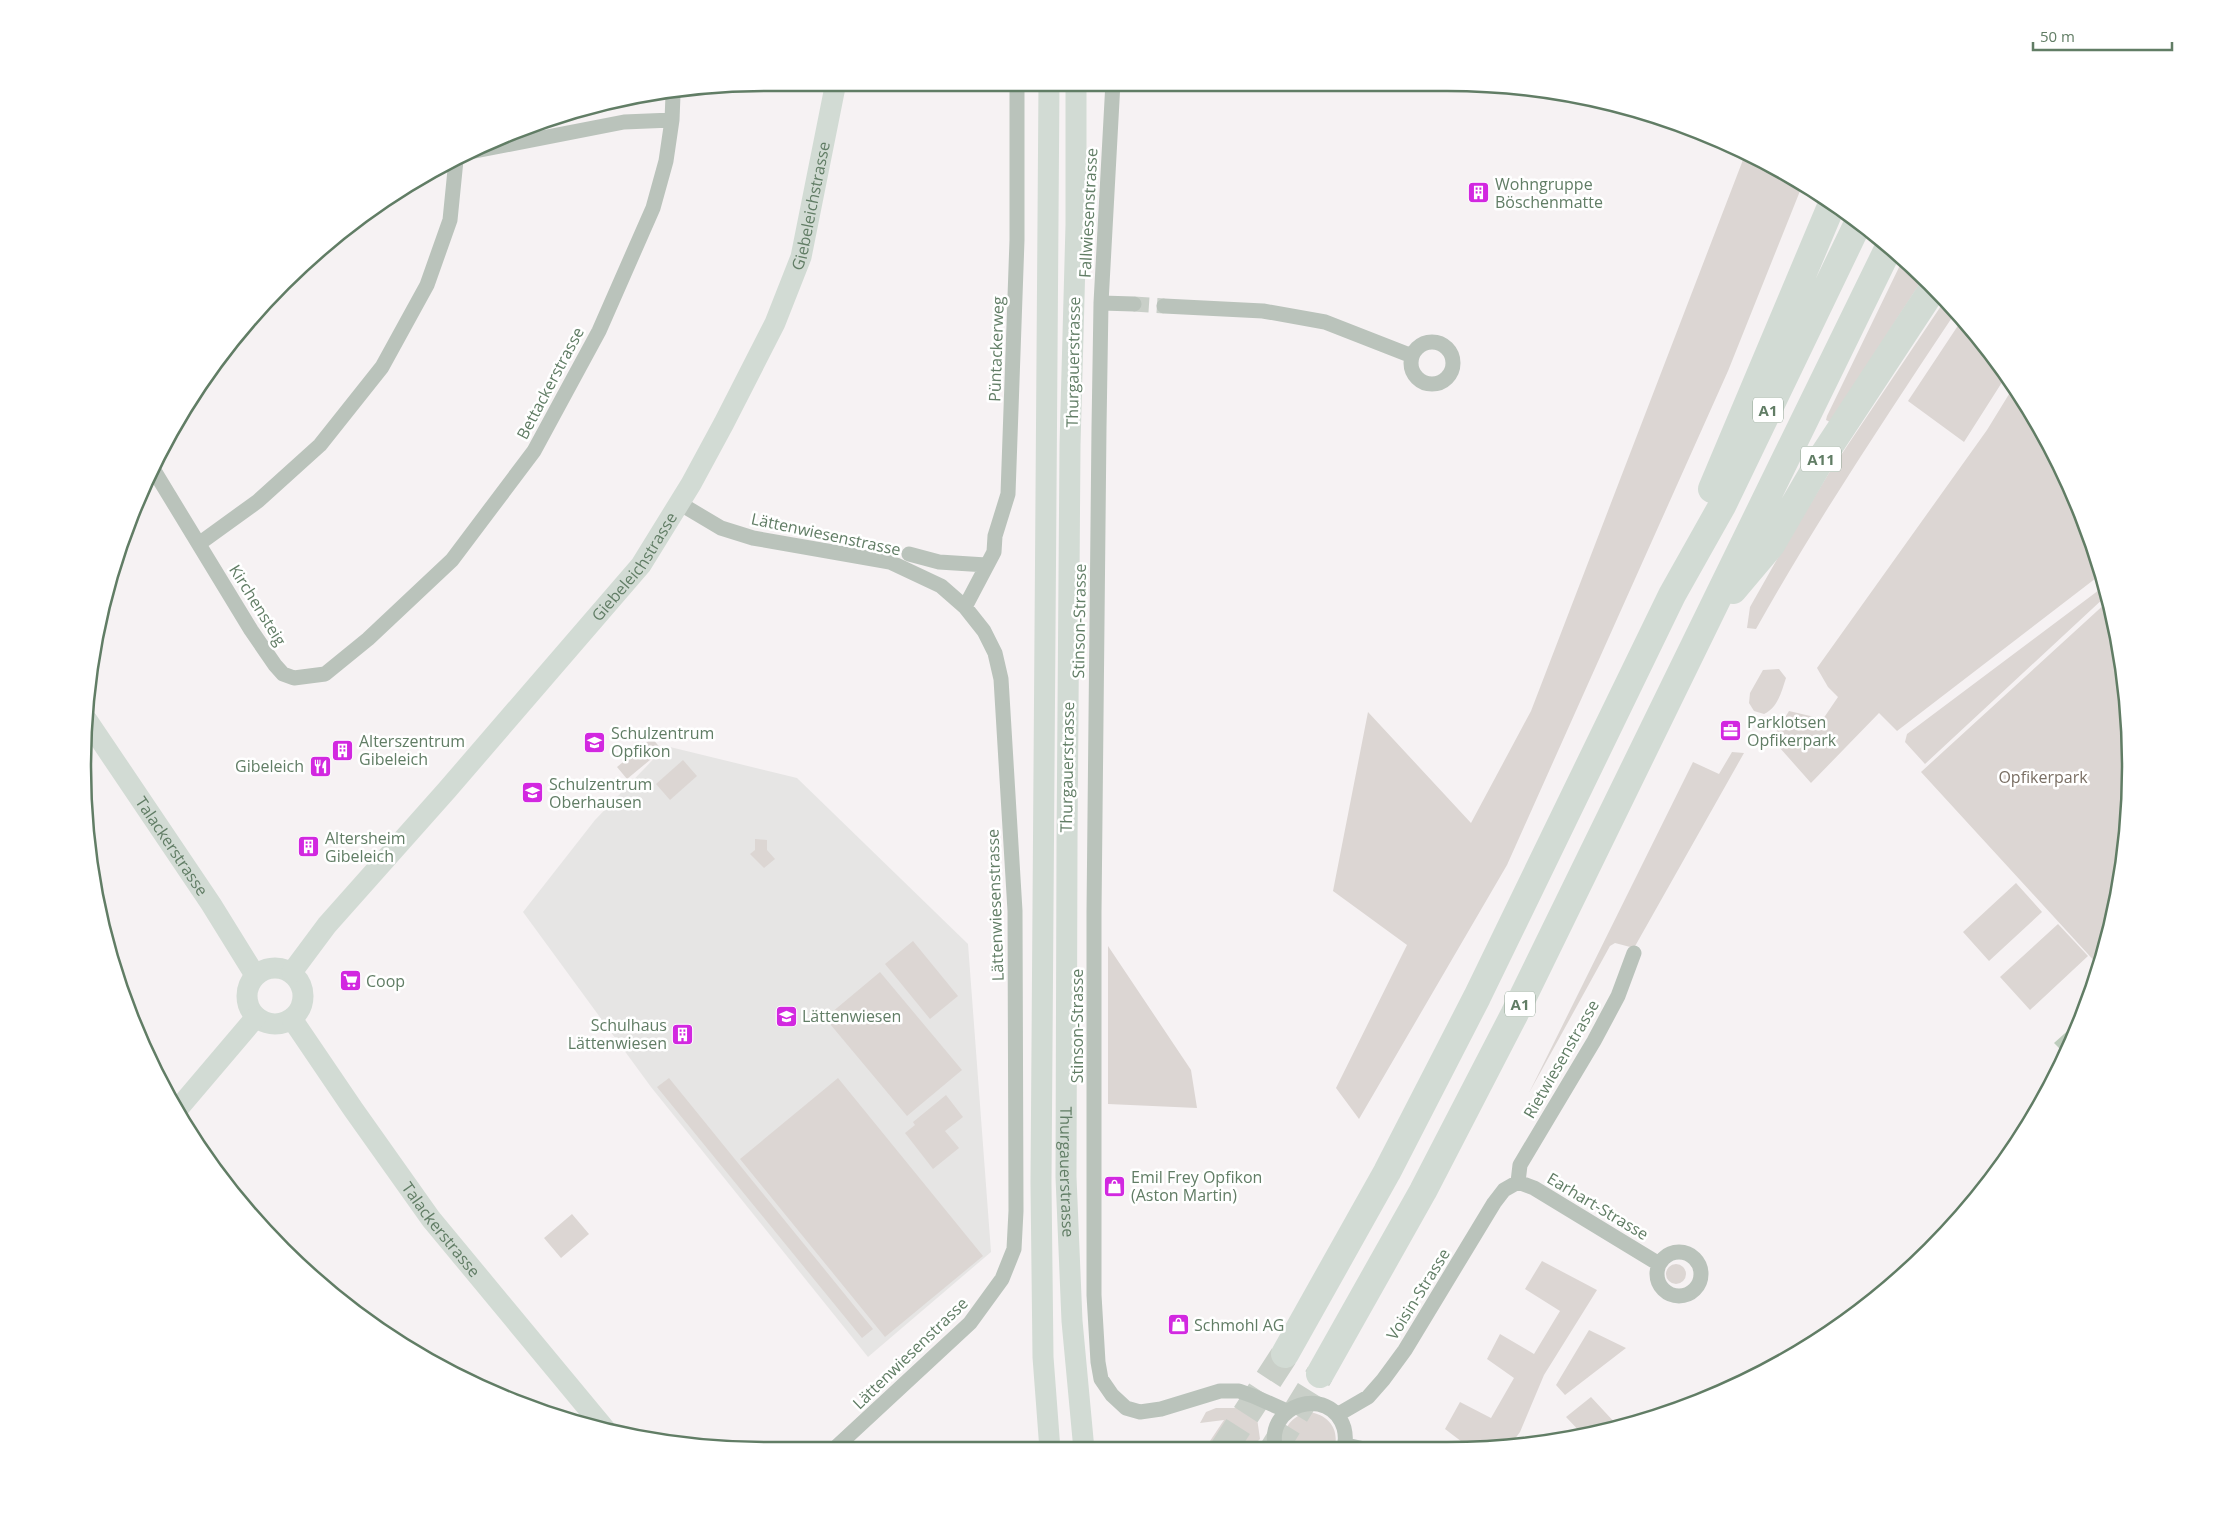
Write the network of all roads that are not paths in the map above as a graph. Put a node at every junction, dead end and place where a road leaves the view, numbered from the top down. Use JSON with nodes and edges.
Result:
{"nodes":[{"id":1,"x":834,"y":91,"type":"edge"},
{"id":2,"x":1018,"y":91,"type":"edge"},
{"id":3,"x":1049,"y":91,"type":"edge"},
{"id":4,"x":1076,"y":91,"type":"edge"},
{"id":5,"x":1113,"y":91,"type":"edge"},
{"id":6,"x":673,"y":98,"type":"edge"},
{"id":7,"x":672,"y":120,"type":"junction"},
{"id":8,"x":502,"y":146,"type":"edge"},
{"id":9,"x":455,"y":168,"type":"edge"},
{"id":10,"x":1829,"y":210,"type":"edge"},
{"id":11,"x":1855,"y":229,"type":"edge"},
{"id":12,"x":1886,"y":254,"type":"edge"},
{"id":13,"x":1929,"y":294,"type":"edge"},
{"id":14,"x":1101,"y":303,"type":"junction"},
{"id":15,"x":1134,"y":304,"type":"tunnel mouth"},
{"id":16,"x":1164,"y":306,"type":"tunnel mouth"},
{"id":17,"x":1412,"y":356,"type":"dead end"},
{"id":18,"x":157,"y":476,"type":"edge"},
{"id":19,"x":679,"y":503,"type":"junction"},
{"id":20,"x":1098,"y":526,"type":"joint"},
{"id":21,"x":200,"y":543,"type":"junction"},
{"id":22,"x":909,"y":554,"type":"dead end"},
{"id":23,"x":986,"y":566,"type":"junction"},
{"id":24,"x":1672,"y":595,"type":"junction"},
{"id":25,"x":965,"y":607,"type":"junction"},
{"id":26,"x":1704,"y":626,"type":"junction"},
{"id":27,"x":368,"y":639,"type":"joint"},
{"id":28,"x":93,"y":728,"type":"edge"},
{"id":29,"x":1634,"y":954,"type":"dead end"},
{"id":30,"x":292,"y":972,"type":"junction"},
{"id":31,"x":255,"y":975,"type":"junction"},
{"id":32,"x":256,"y":1017,"type":"junction"},
{"id":33,"x":292,"y":1018,"type":"junction"},
{"id":34,"x":182,"y":1104,"type":"edge"},
{"id":35,"x":1518,"y":1182,"type":"junction"},
{"id":36,"x":1659,"y":1264,"type":"dead end"},
{"id":37,"x":1285,"y":1354,"type":"tunnel mouth"},
{"id":38,"x":1320,"y":1374,"type":"tunnel mouth"},
{"id":39,"x":1287,"y":1411,"type":"junction"},
{"id":40,"x":1337,"y":1415,"type":"junction"},
{"id":41,"x":598,"y":1420,"type":"edge"},
{"id":42,"x":843,"y":1442,"type":"edge"},
{"id":43,"x":1049,"y":1442,"type":"edge"},
{"id":44,"x":1083,"y":1442,"type":"edge"},
{"id":45,"x":1276,"y":1442,"type":"edge"},
{"id":46,"x":1345,"y":1442,"type":"edge"}],
"edges":[{"from":1,"to":19,"type":"main road","name":"Giebeleichstrasse"},
{"from":2,"to":23,"type":"street","name":"Püntackerweg"},
{"from":3,"to":43,"type":"main road","name":"Thurgauerstrasse"},
{"from":4,"to":44,"type":"main road","name":"Thurgauerstrasse"},
{"from":5,"to":14,"type":"street","name":"Fallwiesenstrasse"},
{"from":6,"to":7,"type":"street","name":"Bettackerstrasse"},
{"from":7,"to":8,"type":"street"},
{"from":7,"to":27,"type":"street","name":"Bettackerstrasse"},
{"from":9,"to":21,"type":"street"},
{"from":10,"to":24,"type":"highway"},
{"from":11,"to":24,"type":"highway","number":"A1"},
{"from":12,"to":26,"type":"highway","number":"A1"},
{"from":13,"to":26,"type":"highway","number":"A11"},
{"from":14,"to":15,"type":"street"},
{"from":14,"to":20,"type":"street","name":"Fallwiesenstrasse"},
{"from":16,"to":17,"type":"street"},
{"from":18,"to":21,"type":"street","name":"Kirchensteig"},
{"from":19,"to":25,"type":"street","name":"Lättenwiesenstrasse"},
{"from":19,"to":30,"type":"main road","name":"Giebeleichstrasse"},
{"from":20,"to":39,"type":"street","name":"Stinson-Strasse"},
{"from":21,"to":27,"type":"street","name":"Kirchensteig"},
{"from":22,"to":23,"type":"street"},
{"from":23,"to":25,"type":"street","name":"Püntackerweg"},
{"from":24,"to":37,"type":"highway","number":"A1"},
{"from":25,"to":42,"type":"street","name":"Lättenwiesenstrasse"},
{"from":26,"to":38,"type":"highway","number":"A1"},
{"from":28,"to":31,"type":"main road","name":"Talackerstrasse"},
{"from":29,"to":35,"type":"street","name":"Rietwiesenstrasse"},
{"from":30,"to":31,"type":"main road"},
{"from":30,"to":33,"type":"main road"},
{"from":31,"to":32,"type":"main road"},
{"from":32,"to":33,"type":"main road"},
{"from":32,"to":34,"type":"main road"},
{"from":33,"to":41,"type":"main road","name":"Talackerstrasse"},
{"from":35,"to":36,"type":"street","name":"Earhart-Strasse"},
{"from":35,"to":40,"type":"street","name":"Voisin-Strasse"},
{"from":39,"to":40,"type":"street"},
{"from":39,"to":45,"type":"street"},
{"from":40,"to":46,"type":"street"}]}
